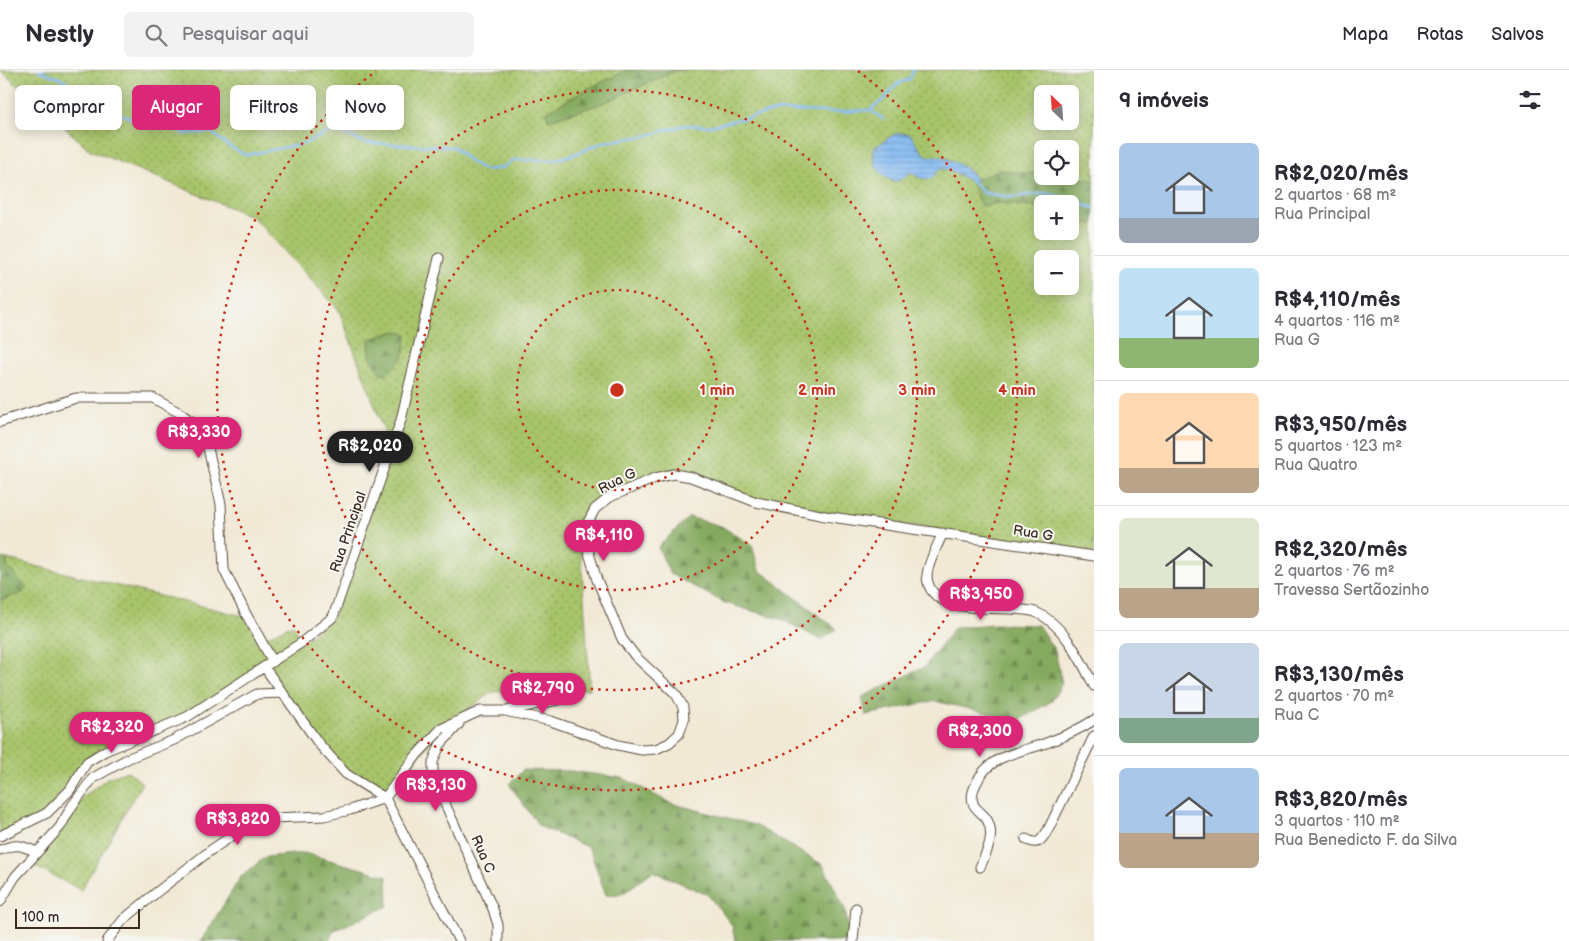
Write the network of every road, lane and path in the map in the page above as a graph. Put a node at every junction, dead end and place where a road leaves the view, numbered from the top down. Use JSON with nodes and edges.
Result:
{"nodes":[{"id":1,"x":439,"y":258,"type":"dead end"},
{"id":2,"x":0,"y":422,"type":"edge"},
{"id":3,"x":943,"y":533,"type":"junction"},
{"id":4,"x":1094,"y":556,"type":"edge"},
{"id":5,"x":269,"y":665,"type":"junction"},
{"id":6,"x":1094,"y":686,"type":"edge"},
{"id":7,"x":283,"y":693,"type":"junction"},
{"id":8,"x":576,"y":696,"type":"dead end"},
{"id":9,"x":480,"y":711,"type":"junction"},
{"id":10,"x":505,"y":711,"type":"junction"},
{"id":11,"x":1094,"y":720,"type":"edge"},
{"id":12,"x":1094,"y":736,"type":"edge"},
{"id":13,"x":385,"y":798,"type":"junction"},
{"id":14,"x":0,"y":836,"type":"edge"},
{"id":15,"x":1026,"y":839,"type":"dead end"},
{"id":16,"x":0,"y":850,"type":"edge"},
{"id":17,"x":37,"y":852,"type":"junction"},
{"id":18,"x":980,"y":867,"type":"dead end"},
{"id":19,"x":0,"y":902,"type":"edge"},
{"id":20,"x":856,"y":908,"type":"dead end"},
{"id":21,"x":458,"y":940,"type":"edge"},
{"id":22,"x":107,"y":941,"type":"edge"},
{"id":23,"x":498,"y":941,"type":"edge"},
{"id":24,"x":853,"y":941,"type":"edge"}],
"edges":[{"from":1,"to":5,"type":"street","name":"Rua Principal"},
{"from":2,"to":5,"type":"street"},
{"from":3,"to":4,"type":"street","name":"Rua G"},
{"from":3,"to":6,"type":"street"},
{"from":3,"to":10,"type":"street","name":"Rua G"},
{"from":5,"to":7,"type":"street"},
{"from":5,"to":14,"type":"street","name":"Rua Principal"},
{"from":7,"to":13,"type":"street"},
{"from":7,"to":17,"type":"street"},
{"from":8,"to":10,"type":"street"},
{"from":9,"to":10,"type":"street","name":"Rua G"},
{"from":9,"to":13,"type":"street","name":"Rua G"},
{"from":9,"to":23,"type":"street","name":"Rua C"},
{"from":11,"to":18,"type":"street"},
{"from":12,"to":15,"type":"street"},
{"from":13,"to":21,"type":"street"},
{"from":13,"to":22,"type":"street"},
{"from":16,"to":17,"type":"street"},
{"from":17,"to":19,"type":"street"},
{"from":20,"to":24,"type":"street"}]}
